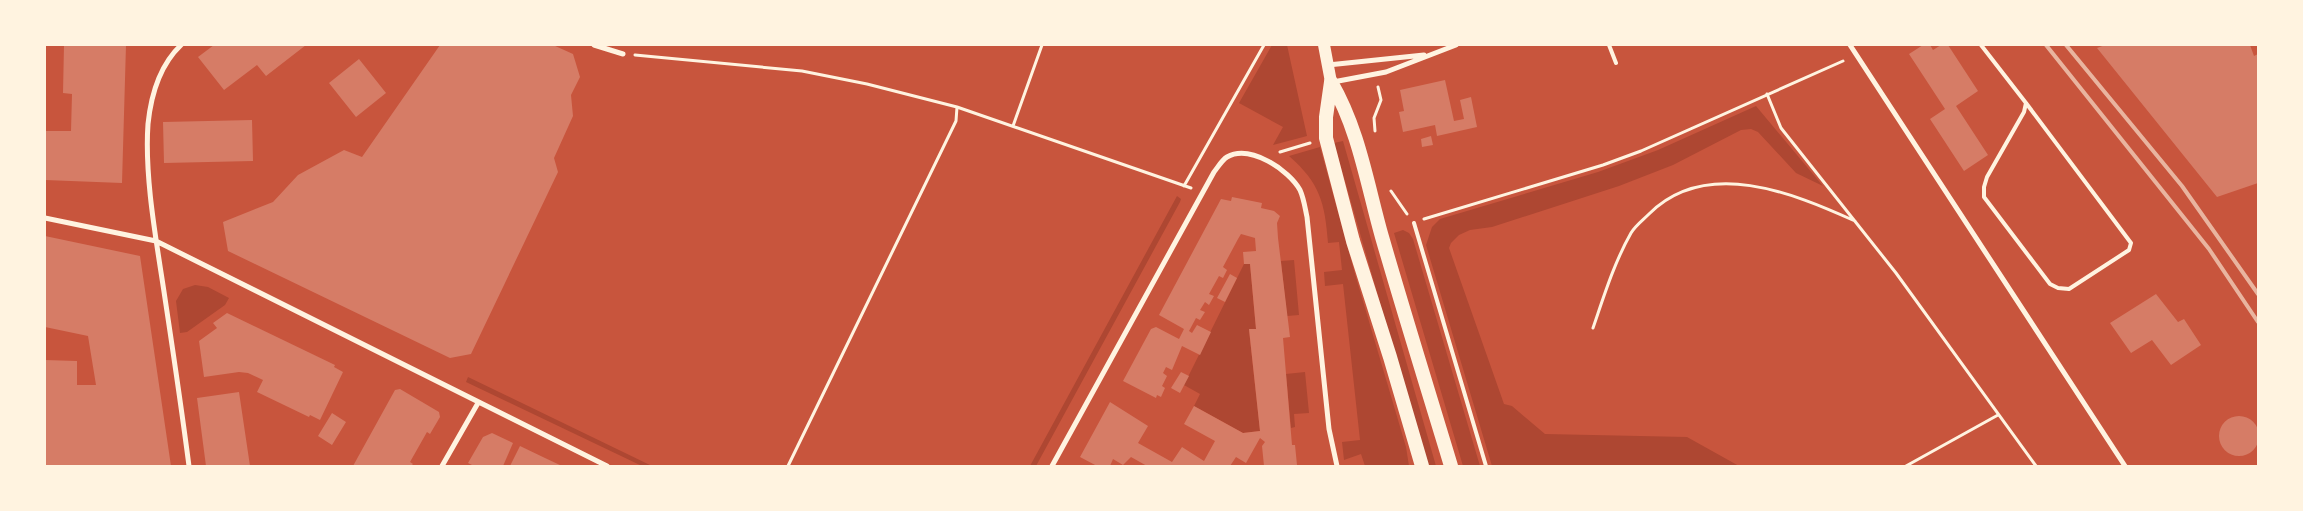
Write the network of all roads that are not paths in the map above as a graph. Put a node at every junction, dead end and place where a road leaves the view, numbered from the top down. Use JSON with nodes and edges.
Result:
{"nodes":[{"id":1,"x":181,"y":45,"type":"edge"},
{"id":2,"x":594,"y":45,"type":"edge"},
{"id":3,"x":1324,"y":45,"type":"edge"},
{"id":4,"x":1456,"y":45,"type":"edge"},
{"id":5,"x":1610,"y":45,"type":"edge"},
{"id":6,"x":1850,"y":45,"type":"edge"},
{"id":7,"x":1981,"y":45,"type":"edge"},
{"id":8,"x":623,"y":54,"type":"road end"},
{"id":9,"x":1427,"y":55,"type":"junction"},
{"id":10,"x":1616,"y":63,"type":"dead end"},
{"id":11,"x":1328,"y":65,"type":"junction"},
{"id":12,"x":1331,"y":82,"type":"junction"},
{"id":13,"x":2026,"y":103,"type":"junction"},
{"id":14,"x":45,"y":218,"type":"edge"},
{"id":15,"x":1414,"y":223,"type":"road end"},
{"id":16,"x":156,"y":240,"type":"junction"},
{"id":17,"x":478,"y":403,"type":"junction"},
{"id":18,"x":189,"y":466,"type":"edge"},
{"id":19,"x":442,"y":466,"type":"edge"},
{"id":20,"x":608,"y":466,"type":"edge"},
{"id":21,"x":1052,"y":466,"type":"edge"},
{"id":22,"x":1336,"y":466,"type":"edge"},
{"id":23,"x":1422,"y":466,"type":"edge"},
{"id":24,"x":1451,"y":466,"type":"edge"},
{"id":25,"x":1486,"y":466,"type":"edge"},
{"id":26,"x":2125,"y":466,"type":"edge"}],
"edges":[{"from":1,"to":16,"type":"street"},
{"from":2,"to":8,"type":"street"},
{"from":3,"to":11,"type":"main road"},
{"from":4,"to":9,"type":"street"},
{"from":5,"to":10,"type":"lane"},
{"from":6,"to":26,"type":"street"},
{"from":7,"to":13,"type":"lane"},
{"from":9,"to":11,"type":"street"},
{"from":9,"to":12,"type":"street"},
{"from":11,"to":12,"type":"main road"},
{"from":12,"to":23,"type":"highway"},
{"from":12,"to":24,"type":"highway"},
{"from":13,"to":13,"type":"lane"},
{"from":14,"to":16,"type":"street"},
{"from":15,"to":25,"type":"lane"},
{"from":16,"to":17,"type":"street"},
{"from":16,"to":18,"type":"street"},
{"from":17,"to":19,"type":"street"},
{"from":17,"to":20,"type":"street"},
{"from":21,"to":22,"type":"street"}]}
